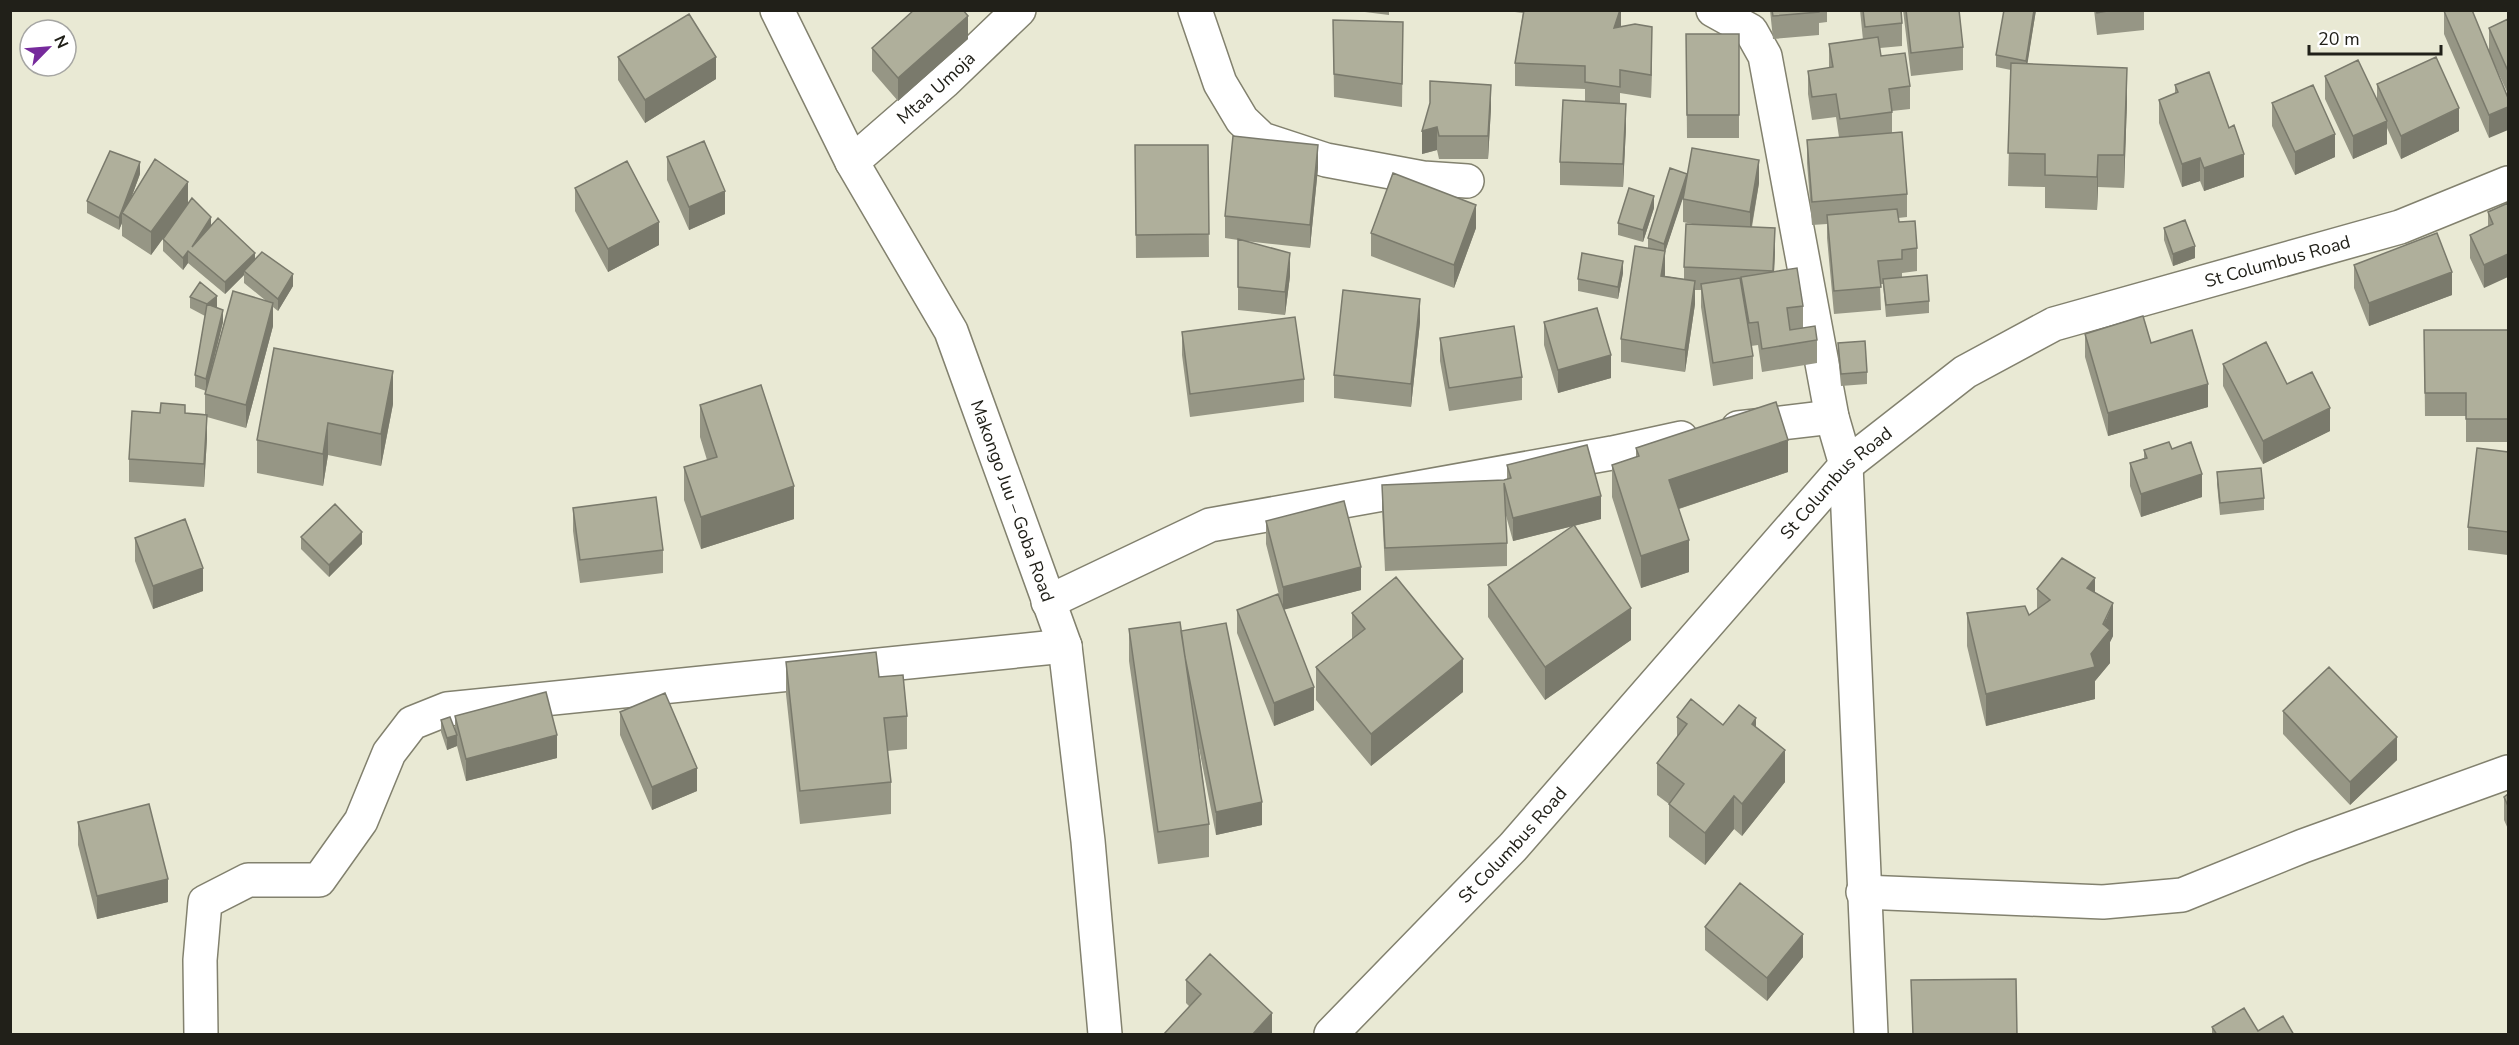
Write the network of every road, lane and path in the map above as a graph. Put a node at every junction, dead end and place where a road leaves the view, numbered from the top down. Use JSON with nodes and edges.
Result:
{"nodes":[{"id":1,"x":777,"y":10,"type":"edge"},
{"id":2,"x":1019,"y":10,"type":"edge"},
{"id":3,"x":1195,"y":10,"type":"edge"},
{"id":4,"x":1713,"y":10,"type":"edge"},
{"id":5,"x":852,"y":162,"type":"junction"},
{"id":6,"x":1467,"y":181,"type":"dead end"},
{"id":7,"x":2508,"y":183,"type":"edge"},
{"id":8,"x":1832,"y":417,"type":"junction"},
{"id":9,"x":1846,"y":465,"type":"junction"},
{"id":10,"x":1048,"y":602,"type":"junction"},
{"id":11,"x":1065,"y":646,"type":"junction"},
{"id":12,"x":2508,"y":772,"type":"edge"},
{"id":13,"x":1863,"y":892,"type":"junction"},
{"id":14,"x":201,"y":1035,"type":"edge"},
{"id":15,"x":1105,"y":1035,"type":"edge"},
{"id":16,"x":1331,"y":1035,"type":"edge"},
{"id":17,"x":1871,"y":1035,"type":"edge"}],
"edges":[{"from":1,"to":5,"type":"street","name":"Makongo Juu – Goba Road"},
{"from":2,"to":5,"type":"street","name":"Mtaa Umoja"},
{"from":3,"to":6,"type":"street"},
{"from":4,"to":8,"type":"street"},
{"from":5,"to":10,"type":"street","name":"Makongo Juu – Goba Road"},
{"from":7,"to":9,"type":"street","name":"St Columbus Road"},
{"from":8,"to":9,"type":"street"},
{"from":8,"to":10,"type":"street"},
{"from":9,"to":13,"type":"street"},
{"from":9,"to":16,"type":"street","name":"St Columbus Road"},
{"from":10,"to":11,"type":"street","name":"Makongo Juu – Goba Road"},
{"from":11,"to":14,"type":"street"},
{"from":11,"to":15,"type":"street","name":"Makongo Juu – Goba Road"},
{"from":12,"to":13,"type":"street"},
{"from":13,"to":17,"type":"street"}]}
